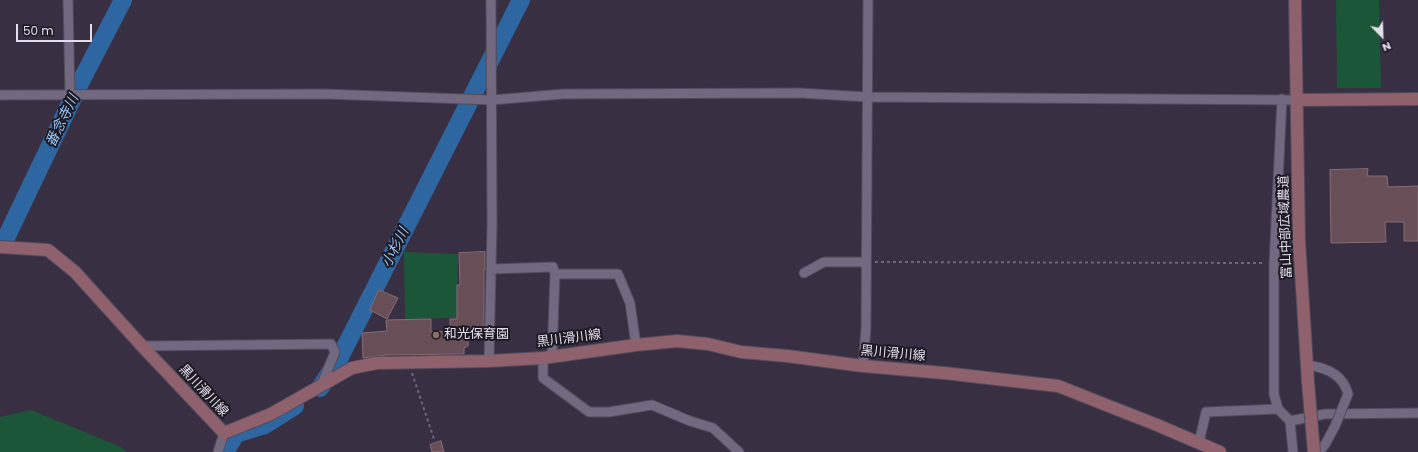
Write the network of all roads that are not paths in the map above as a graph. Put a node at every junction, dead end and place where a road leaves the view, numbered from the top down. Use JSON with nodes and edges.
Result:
{"nodes":[{"id":1,"x":68,"y":0,"type":"edge"},
{"id":2,"x":491,"y":0,"type":"edge"},
{"id":3,"x":868,"y":0,"type":"edge"},
{"id":4,"x":1295,"y":0,"type":"edge"},
{"id":5,"x":0,"y":95,"type":"edge"},
{"id":6,"x":70,"y":95,"type":"junction"},
{"id":7,"x":867,"y":97,"type":"junction"},
{"id":8,"x":1282,"y":99,"type":"junction"},
{"id":9,"x":1418,"y":99,"type":"edge"},
{"id":10,"x":492,"y":100,"type":"junction"},
{"id":11,"x":1297,"y":100,"type":"junction"},
{"id":12,"x":0,"y":247,"type":"edge"},
{"id":13,"x":866,"y":262,"type":"junction"},
{"id":14,"x":491,"y":269,"type":"junction"},
{"id":15,"x":804,"y":273,"type":"dead end"},
{"id":16,"x":555,"y":274,"type":"junction"},
{"id":17,"x":636,"y":345,"type":"junction"},
{"id":18,"x":142,"y":346,"type":"junction"},
{"id":19,"x":547,"y":357,"type":"junction"},
{"id":20,"x":489,"y":361,"type":"junction"},
{"id":21,"x":1306,"y":365,"type":"junction"},
{"id":22,"x":863,"y":366,"type":"junction"},
{"id":23,"x":321,"y":386,"type":"junction"},
{"id":24,"x":1278,"y":409,"type":"junction"},
{"id":25,"x":1418,"y":413,"type":"edge"},
{"id":26,"x":1290,"y":421,"type":"junction"},
{"id":27,"x":224,"y":433,"type":"junction"},
{"id":28,"x":1199,"y":443,"type":"junction"},
{"id":29,"x":218,"y":452,"type":"edge"},
{"id":30,"x":739,"y":452,"type":"edge"},
{"id":31,"x":1220,"y":452,"type":"edge"},
{"id":32,"x":1293,"y":452,"type":"edge"},
{"id":33,"x":1314,"y":452,"type":"edge"},
{"id":34,"x":1319,"y":452,"type":"edge"}],
"edges":[{"from":1,"to":6,"type":"street"},
{"from":2,"to":10,"type":"street"},
{"from":3,"to":7,"type":"street"},
{"from":4,"to":11,"type":"main road","name":"富山中部広域農道"},
{"from":5,"to":6,"type":"street"},
{"from":6,"to":10,"type":"street"},
{"from":7,"to":8,"type":"street"},
{"from":7,"to":10,"type":"street"},
{"from":7,"to":13,"type":"street"},
{"from":8,"to":11,"type":"street"},
{"from":8,"to":24,"type":"street"},
{"from":9,"to":11,"type":"main road"},
{"from":10,"to":14,"type":"street"},
{"from":11,"to":21,"type":"main road","name":"富山中部広域農道"},
{"from":12,"to":18,"type":"main road","name":"黒川滑川線"},
{"from":13,"to":15,"type":"street"},
{"from":13,"to":22,"type":"street"},
{"from":14,"to":16,"type":"street"},
{"from":14,"to":20,"type":"street"},
{"from":16,"to":17,"type":"street"},
{"from":16,"to":19,"type":"street"},
{"from":17,"to":19,"type":"main road","name":"黒川滑川線"},
{"from":17,"to":22,"type":"main road","name":"黒川滑川線"},
{"from":18,"to":23,"type":"street"},
{"from":18,"to":27,"type":"main road","name":"黒川滑川線"},
{"from":19,"to":20,"type":"main road","name":"黒川滑川線"},
{"from":19,"to":30,"type":"street"},
{"from":20,"to":23,"type":"main road","name":"黒川滑川線"},
{"from":21,"to":33,"type":"main road","name":"富山中部広域農道","bridge":true},
{"from":21,"to":34,"type":"street","bridge":true},
{"from":22,"to":28,"type":"main road","name":"黒川滑川線"},
{"from":23,"to":27,"type":"main road","name":"黒川滑川線"},
{"from":24,"to":26,"type":"street"},
{"from":24,"to":28,"type":"street"},
{"from":25,"to":26,"type":"street"},
{"from":26,"to":32,"type":"street"},
{"from":27,"to":29,"type":"street"},
{"from":28,"to":31,"type":"main road","name":"黒川滑川線"}]}
